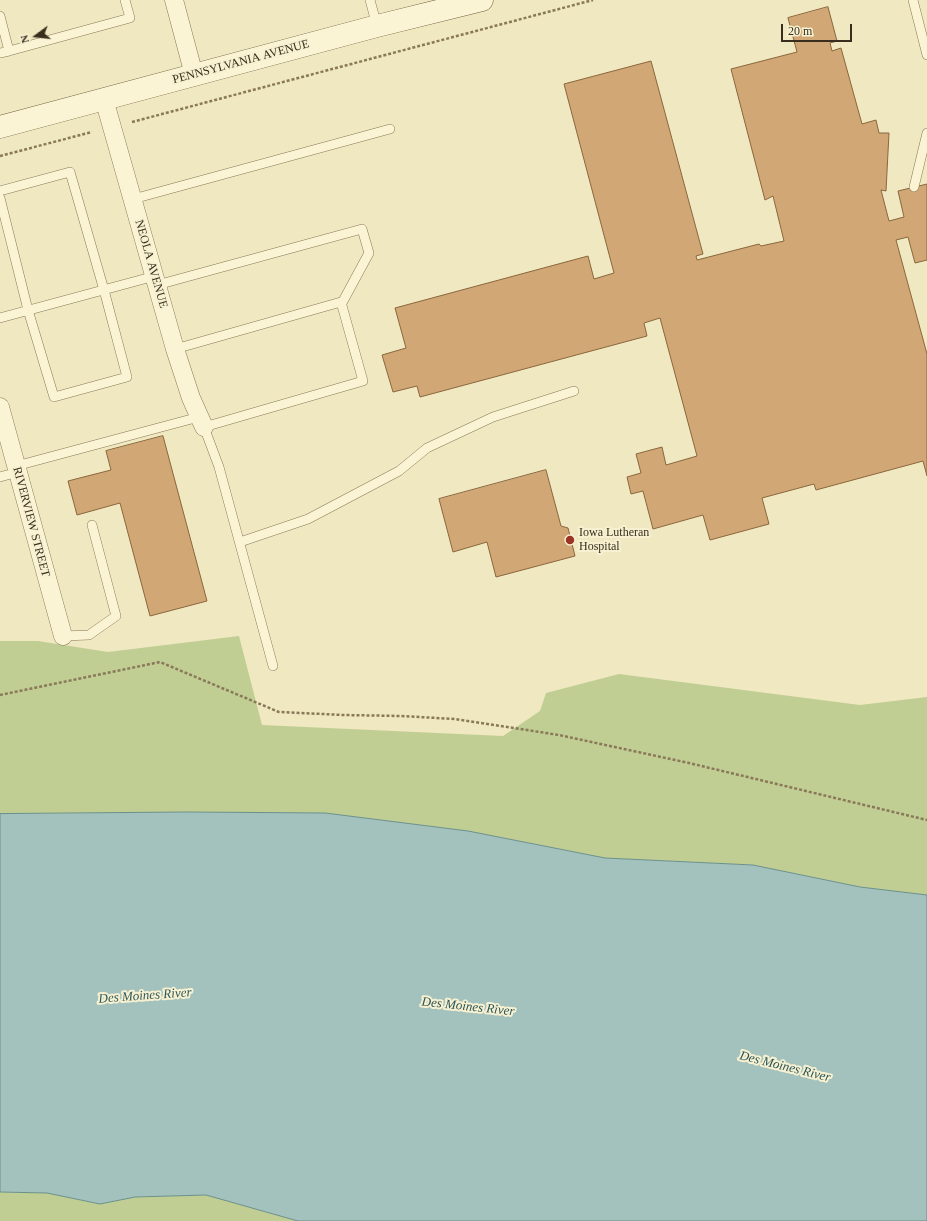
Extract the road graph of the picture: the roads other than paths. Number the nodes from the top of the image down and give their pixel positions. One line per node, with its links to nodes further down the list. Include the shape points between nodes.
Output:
1 (125, 0): 8 (lane, via 130,18)
2 (174, 0): 10 (street)
3 (370, 0): 7 (lane)
4 (482, 0): 7 (street, PENNSYLVANIA AVENUE)
5 (913, 0): 9 (lane)
6 (0, 16): 8 (lane)
7 (378, 26): 10 (street, PENNSYLVANIA AVENUE)
8 (5, 52)
9 (927, 55)
10 (194, 75): 11 (street, PENNSYLVANIA AVENUE)
11 (104, 99): 12 (street, PENNSYLVANIA AVENUE); 18 (street, NEOLA AVENUE)
12 (0, 127)
13 (390, 130): 18 (lane)
14 (927, 133): 15 (lane)
15 (914, 187)
16 (0, 191): 20 (lane, via 70,172)
17 (0, 198): 22 (lane)
18 (133, 199): 19 (street, NEOLA AVENUE)
19 (156, 281): 20 (lane); 21 (lane, via 362,229 369,253); 24 (street, NEOLA AVENUE)
20 (104, 290): 22 (lane); 22 (lane, via 127,377 54,397)
21 (342, 303): 24 (lane); 27 (lane, via 363,381)
22 (28, 310): 23 (lane)
23 (0, 318)
24 (175, 349): 27 (street, NEOLA AVENUE)
25 (574, 391): 31 (lane, via 493,417 427,448 399,471 308,519)
26 (0, 407): 28 (street, RIVERVIEW STREET)
27 (201, 422): 28 (lane); 31 (lane, via 219,467)
28 (17, 469): 29 (lane); 32 (street, RIVERVIEW STREET)
29 (0, 477)
30 (92, 525): 32 (lane, via 116,616 89,634)
31 (240, 542): 33 (lane)
32 (63, 636)
33 (273, 666)

